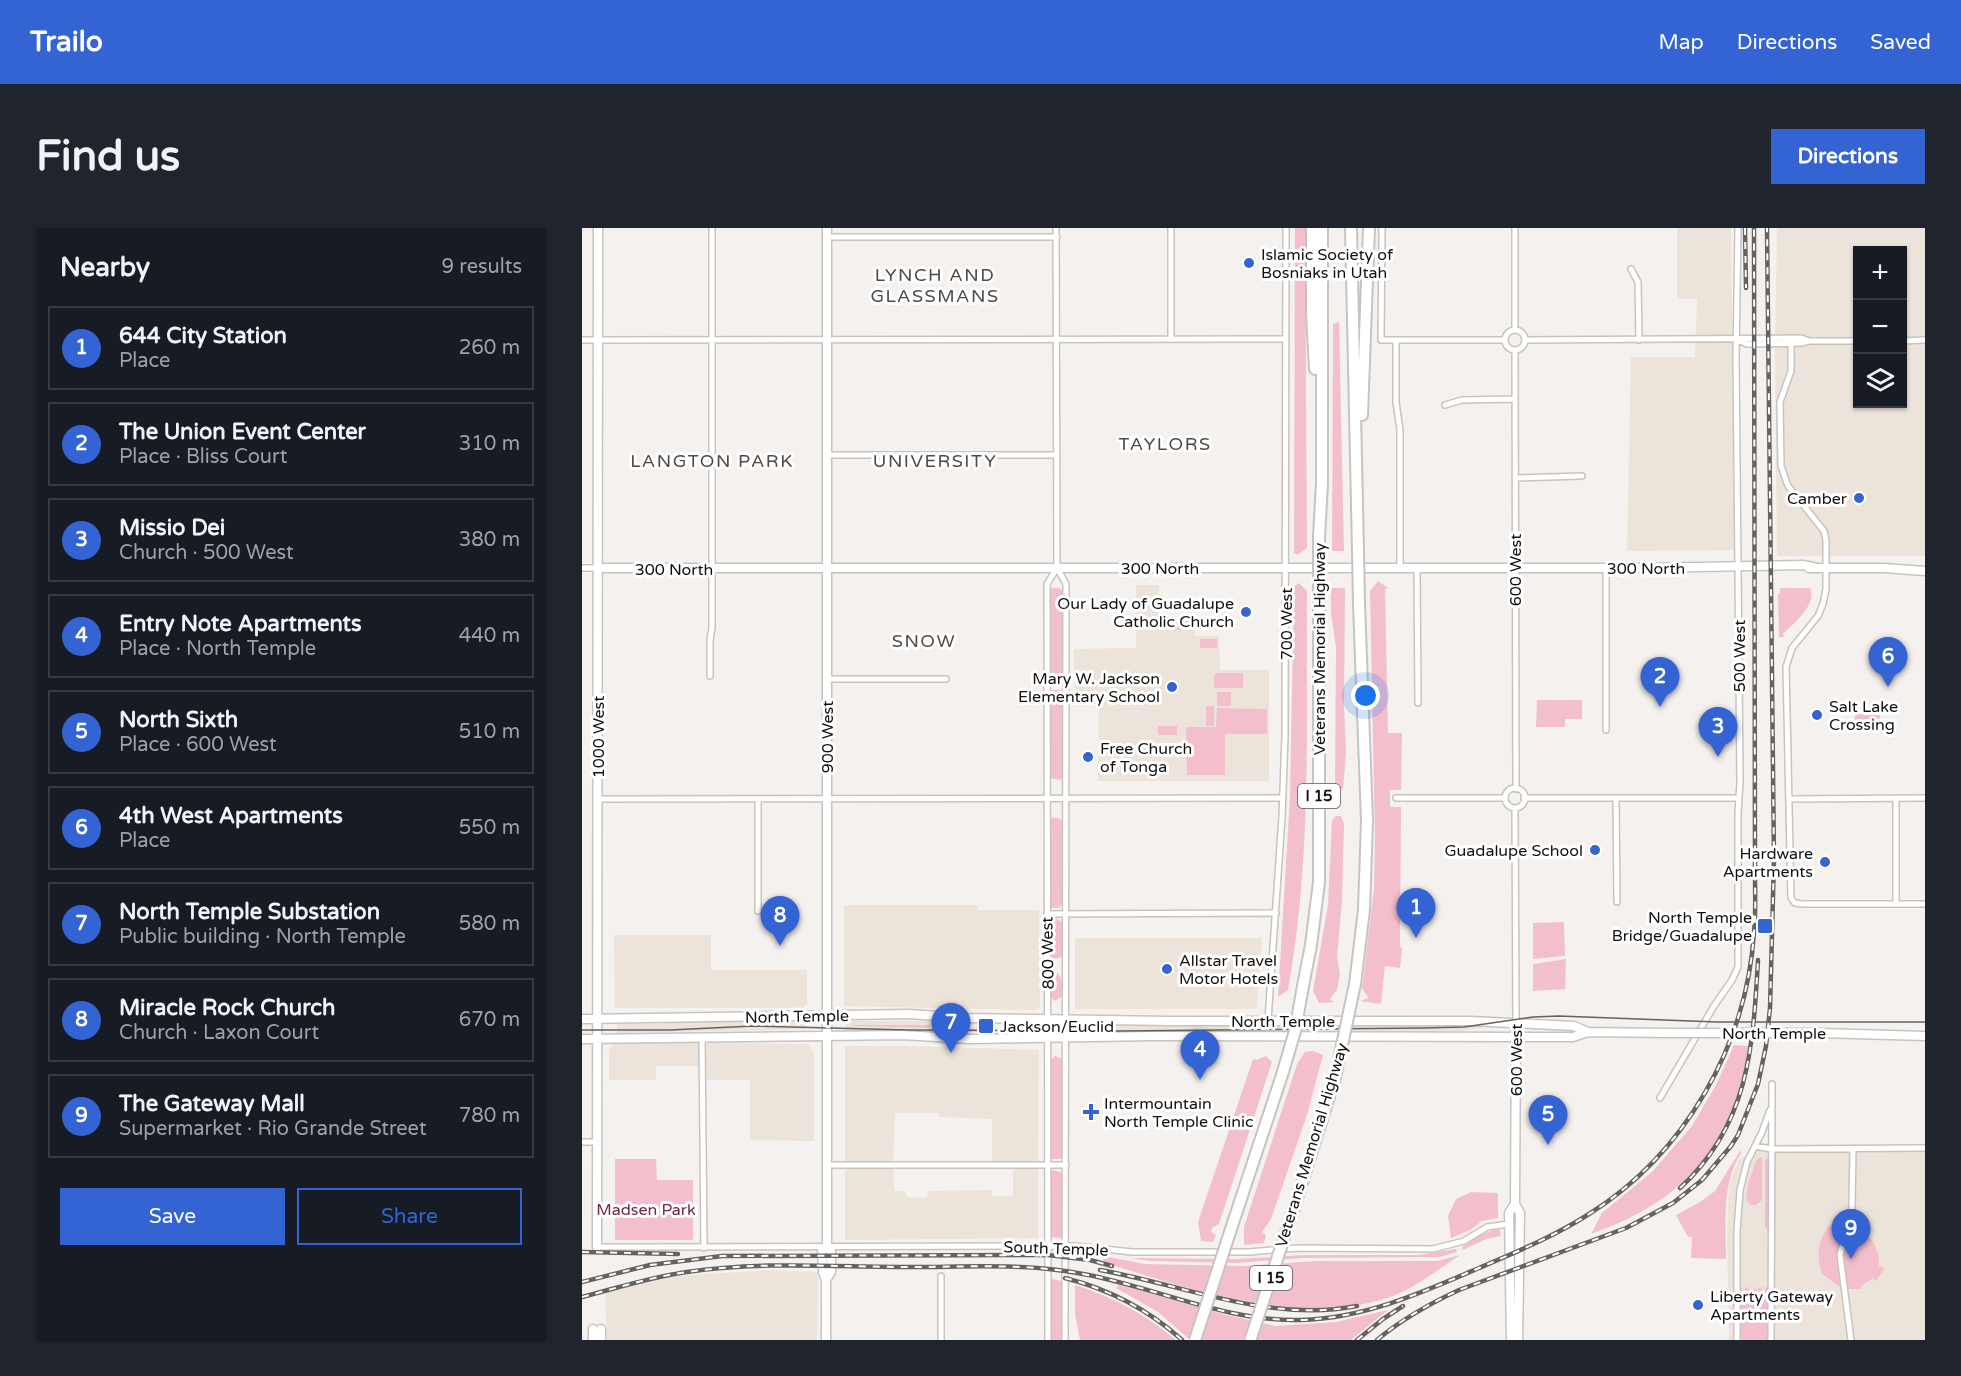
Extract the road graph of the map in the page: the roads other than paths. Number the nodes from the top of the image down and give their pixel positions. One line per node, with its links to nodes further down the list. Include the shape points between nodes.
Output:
1 (598, 228): 22 (main road, 1000 West)
2 (712, 228): 23 (street)
3 (1056, 228): 14 (street, 800 West)
4 (1171, 228): 19 (street)
5 (1286, 228): 20 (street, 700 West)
6 (1312, 228): 41 (highway, via 1312,315)
7 (1322, 228): 41 (highway, Veterans Memorial Highway / I 15)
8 (1351, 228): 42 (highway, Veterans Memorial Highway / I 15)
9 (1369, 228): 42 (highway)
10 (1382, 228): 24 (street, via 1381,340)
11 (1515, 228): 16 (street)
12 (1738, 228): 28 (street, 500 West)
13 (827, 232): 14 (street); 17 (main road, 900 West)
14 (1056, 237): 18 (street, 800 West)
15 (1631, 269): 27 (street, via 1638,282)
16 (1515, 330): 25 (street); 26 (street)
17 (827, 339): 18 (street); 23 (street); 37 (main road, 900 West)
18 (1057, 339): 19 (street); 38 (street, 800 West)
19 (1171, 339): 20 (street)
20 (1286, 339): 50 (street, 700 West)
21 (582, 340): 22 (street)
22 (598, 340): 23 (street); 46 (main road, 1000 West)
23 (712, 340): 47 (street)
24 (1396, 340): 25 (street); 51 (street)
25 (1504, 340): 34 (street)
26 (1525, 340): 27 (street); 34 (street)
27 (1639, 340): 28 (street)
28 (1736, 340): 31 (street); 33 (street, via 1747,344); 43 (street, 500 West)
29 (1907, 340): 30 (street)
30 (1925, 340)
31 (1810, 341): 32 (street); 33 (street)
32 (1853, 341)
33 (1791, 343): 44 (street, via 1791,371 1780,402 1781,466 1788,486 1824,531)
34 (1515, 350): 35 (street, 600 West)
35 (1515, 399): 36 (street, via 1462,400); 40 (street, 600 West)
36 (1445, 405)
37 (827, 455): 38 (street); 48 (main road, 900 West)
38 (1057, 455): 49 (street, 800 West)
39 (1582, 476): 40 (street)
40 (1515, 478): 53 (street, 600 West)
41 (1322, 483): 127 (highway, Veterans Memorial Highway / I 15, bridge, via 1319,882 1311,945 1295,1031)
42 (1358, 487): 120 (highway, Veterans Memorial Highway / I 15, bridge, via 1367,820 1364,910 1355,984 1335,1078)
43 (1737, 567): 44 (main road, 300 North); 54 (main road, 300 North); 69 (street, 500 West)
44 (1826, 567): 55 (main road, 300 North); 75 (street, via 1826,594 1821,610 1792,648 1786,667)
45 (582, 568): 46 (street, 300 North)
46 (598, 568): 47 (main road, 300 North); 72 (main road, 1000 West)
47 (712, 568): 48 (main road, 300 North); 56 (street)
48 (827, 568): 49 (main road, 300 North); 57 (main road, 900 West)
49 (1057, 568): 50 (main road, 300 North); 62 (street, 800 West, via 1047,584); 63 (street, 800 West, via 1066,584)
50 (1286, 568): 51 (main road, 300 North); 64 (street, 700 West)
51 (1400, 568): 52 (main road, 300 North)
52 (1417, 568): 53 (main road, 300 North); 59 (street)
53 (1515, 568): 54 (main road, 300 North); 61 (street, 600 West)
54 (1606, 568): 60 (street)
55 (1925, 571)
56 (710, 676)
57 (827, 680): 58 (street); 74 (main road, 900 West)
58 (946, 680)
59 (1418, 703)
60 (1606, 730)
61 (1516, 789): 66 (street, via 1509,790); 67 (street)
62 (1048, 798): 63 (street); 74 (street); 82 (street, 800 West)
63 (1065, 798): 64 (street); 83 (street, 800 West)
64 (1283, 798): 81 (street, 700 West)
65 (1396, 798): 66 (street)
66 (1505, 798): 76 (street)
67 (1524, 798): 68 (street); 76 (street)
68 (1616, 798): 69 (street); 77 (street)
69 (1738, 798): 101 (street, 500 West, via 1738,967)
70 (1896, 798): 71 (street); 75 (street); 78 (street)
71 (1925, 798)
72 (598, 799): 73 (street); 85 (main road, 1000 West)
73 (758, 799): 74 (street); 80 (street)
74 (827, 799): 84 (main road, 900 West)
75 (1790, 799): 78 (street, via 1791,895 1795,903)
76 (1515, 808): 90 (street, 600 West)
77 (1617, 902)
78 (1896, 904): 79 (street)
79 (1925, 904)
80 (758, 911)
81 (1276, 913): 83 (street); 89 (street, 700 West)
82 (1047, 914): 83 (street); 86 (street, 800 West)
83 (1066, 914): 87 (street, 800 West)
84 (827, 1015): 85 (main road, North Temple); 86 (main road, North Temple); 93 (main road, 900 West)
85 (598, 1018): 88 (main road, North Temple); 95 (main road, 1000 West)
86 (1048, 1018): 87 (main road, North Temple); 98 (street, 800 West)
87 (1066, 1018): 89 (main road, North Temple); 99 (street, 800 West)
88 (582, 1019)
89 (1268, 1020): 90 (main road, North Temple)
90 (1516, 1024): 91 (main road, North Temple, via 1574,1026); 96 (main road, 600 West)
91 (1588, 1032): 92 (main road, North Temple, bridge); 96 (main road, North Temple, via 1573,1037)
92 (1925, 1035)
93 (827, 1036): 94 (main road, North Temple); 98 (main road, North Temple); 109 (main road, 900 West)
94 (702, 1037): 95 (main road, North Temple); 118 (street)
95 (598, 1038): 97 (main road, North Temple); 104 (main road, 1000 West)
96 (1516, 1038): 99 (main road, North Temple); 112 (main road, 600 West)
97 (582, 1039)
98 (1048, 1039): 99 (main road, North Temple); 110 (street, 800 West)
99 (1066, 1039): 111 (street, 800 West)
100 (1772, 1084): 102 (street)
101 (1660, 1098)
102 (1772, 1106): 105 (street); 107 (street)
103 (582, 1142): 104 (street)
104 (597, 1142): 117 (main road, 1000 West)
105 (1755, 1146): 107 (street); 130 (street, via 1747,1162 1738,1202)
106 (1925, 1148): 108 (street)
107 (1771, 1149): 108 (street); 131 (street)
108 (1852, 1149): 132 (street, via 1852,1207 1840,1255)
109 (827, 1165): 110 (street); 114 (main road, 900 West)
110 (1047, 1165): 111 (street); 115 (street, 800 West)
111 (1066, 1165): 116 (street, 800 West)
112 (1515, 1204): 113 (main road, 600 West, via 1509,1213); 129 (main road, 600 West, via 1520,1213)
113 (1509, 1224): 116 (street, South Temple, via 1487,1227 1464,1240 1434,1248 1132,1252); 128 (main road, 600 West)
114 (827, 1246): 115 (street, South Temple); 118 (street, South Temple); 123 (main road, 900 West, via 831,1251 831,1272 826,1280)
115 (1048, 1246): 116 (street, South Temple); 125 (street, 800 West)
116 (1065, 1246): 126 (street, 800 West)
117 (597, 1247): 118 (street, South Temple)
118 (704, 1248)
119 (941, 1276): 124 (street)
120 (1251, 1339)
121 (593, 1340): 122 (main road, via 597,1329)
122 (601, 1340)
123 (827, 1340)
124 (941, 1340)
125 (1048, 1340)
126 (1065, 1340)
127 (1195, 1340)
128 (1511, 1340)
129 (1518, 1340)
130 (1737, 1340)
131 (1771, 1340)
132 (1851, 1340)

